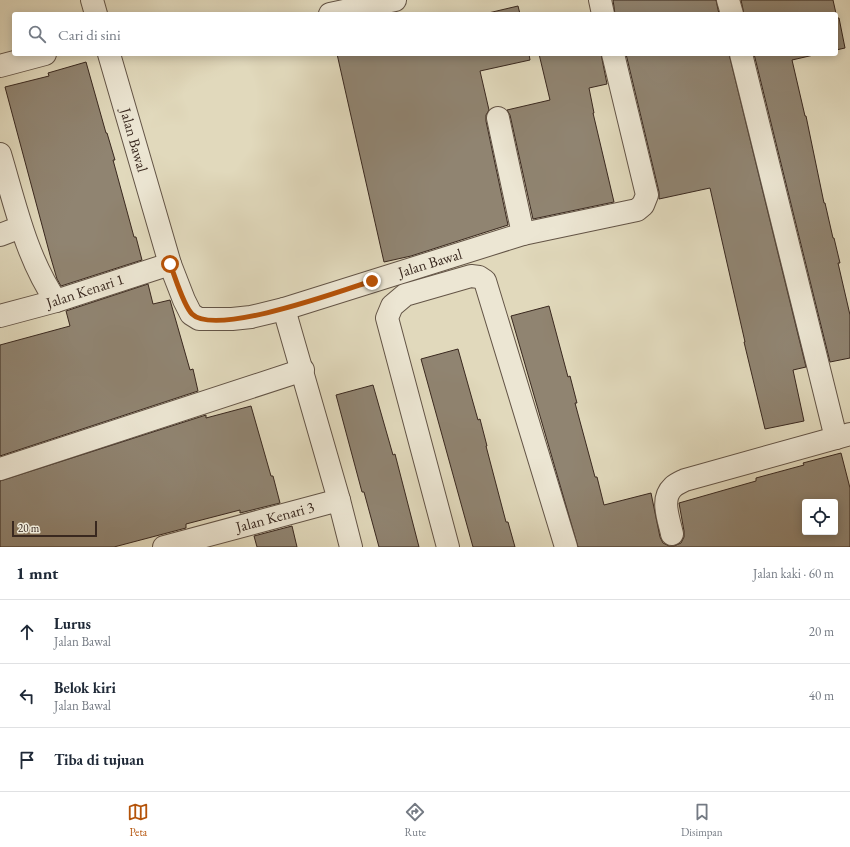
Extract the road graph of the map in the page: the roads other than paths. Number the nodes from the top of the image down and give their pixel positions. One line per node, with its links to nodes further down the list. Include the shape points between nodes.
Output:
1 (92, 0): 5 (street)
2 (395, 0): 6 (street)
3 (600, 0): 7 (street)
4 (728, 0): 8 (street)
5 (95, 12)
6 (339, 12)
7 (603, 12)
8 (731, 12)
9 (38, 56): 13 (street)
10 (110, 56): 19 (street, Jalan Bawal)
11 (613, 56): 17 (street, Jalan Bawal, via 647,195 644,205 637,210)
12 (743, 56): 24 (street)
13 (0, 66)
14 (498, 118): 17 (street)
15 (0, 154): 16 (street)
16 (21, 227): 18 (street); 20 (street, via 37,269)
17 (523, 234): 21 (street, Jalan Bawal)
18 (0, 235)
19 (170, 264): 20 (street, Jalan Kenari 1); 21 (street, Jalan Bawal, via 191,314 200,319 251,317)
20 (56, 300): 22 (street, Jalan Kenari 1)
21 (284, 308): 23 (street)
22 (0, 316)
23 (303, 370): 25 (street); 26 (street)
24 (843, 436): 27 (street, via 685,480 673,487 665,505)
25 (0, 469)
26 (339, 500): 28 (street, Jalan Kenari 3); 29 (street)
27 (672, 534)
28 (164, 547)
29 (351, 547)
30 (448, 547): 31 (street, via 387,318 392,306 405,295 471,276 479,276 485,281)
31 (566, 547)

